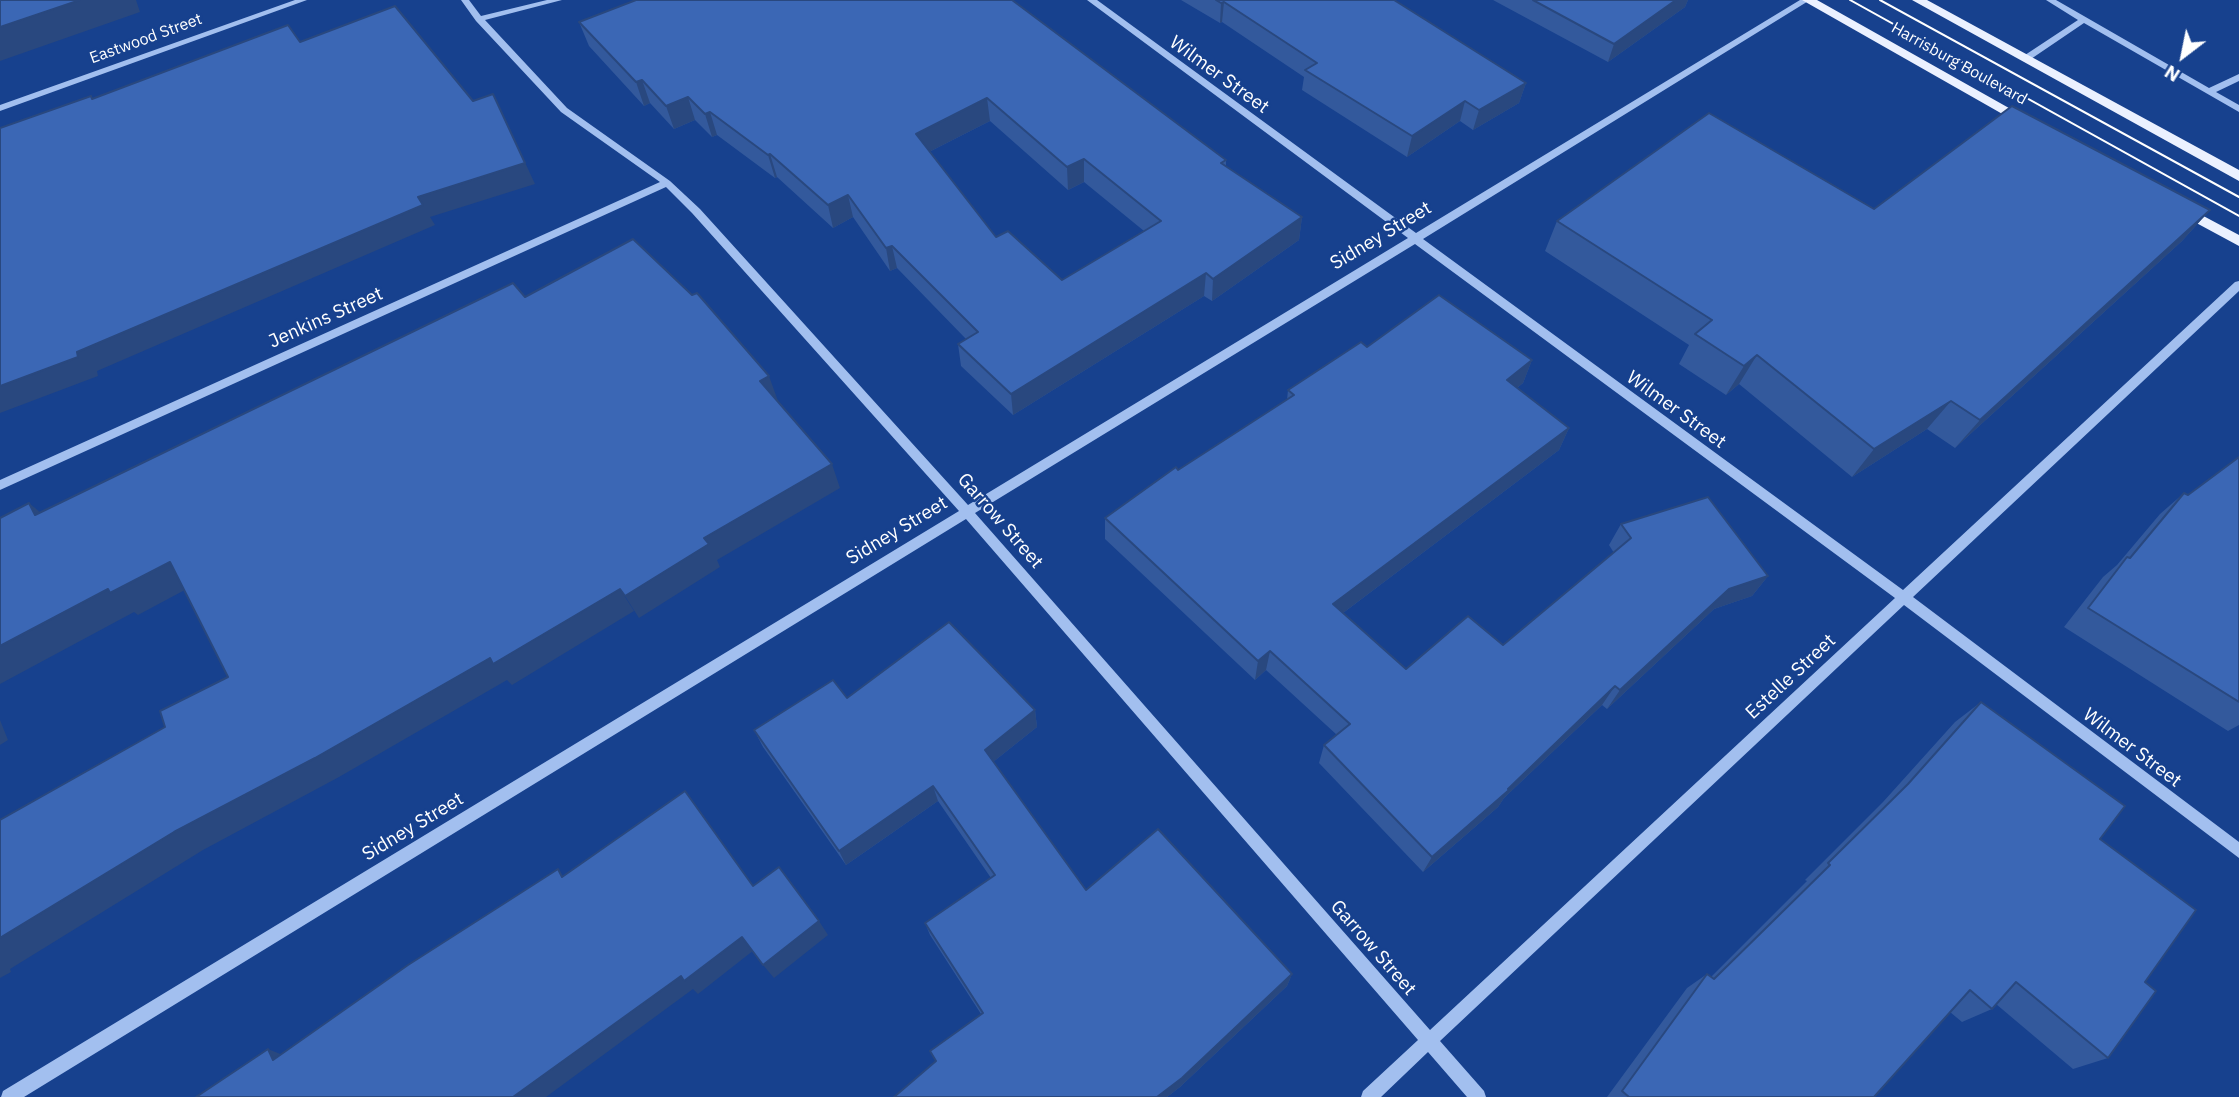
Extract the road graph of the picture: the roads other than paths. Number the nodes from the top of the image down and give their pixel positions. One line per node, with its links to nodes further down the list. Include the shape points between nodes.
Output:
1 (303, 0): 13 (street, Eastwood Street)
2 (465, 0): 8 (street, Garrow Street)
3 (558, 0): 8 (street)
4 (1091, 0): 19 (street, Wilmer Street)
5 (1807, 0): 15 (main road, Harrisburg Boulevard); 19 (street, Sidney Street)
6 (1917, 0): 10 (main road, Harrisburg Boulevard)
7 (2050, 0): 9 (street)
8 (479, 19): 17 (street, Garrow Street, via 564,110)
9 (2085, 19): 10 (lane); 12 (street)
10 (2025, 59): 16 (main road, Harrisburg Boulevard)
11 (2239, 77): 12 (street)
12 (2210, 91): 14 (street)
13 (0, 108)
14 (2239, 108)
15 (2035, 127)
16 (2239, 176)
17 (667, 183): 22 (street, Jenkins Street); 23 (street, Garrow Street)
18 (2167, 201): 20 (main road)
19 (1413, 239): 23 (street, Sidney Street); 24 (street, Wilmer Street)
20 (2239, 241)
21 (2239, 285): 24 (street, Estelle Street)
22 (0, 485)
23 (966, 511): 26 (street, Garrow Street); 27 (street, Sidney Street)
24 (1904, 598): 25 (street, Wilmer Street); 26 (street, Estelle Street)
25 (2239, 851)
26 (1429, 1041): 28 (street, Estelle Street); 29 (street, Garrow Street)
27 (9, 1097)
28 (1369, 1097)
29 (1478, 1097)

